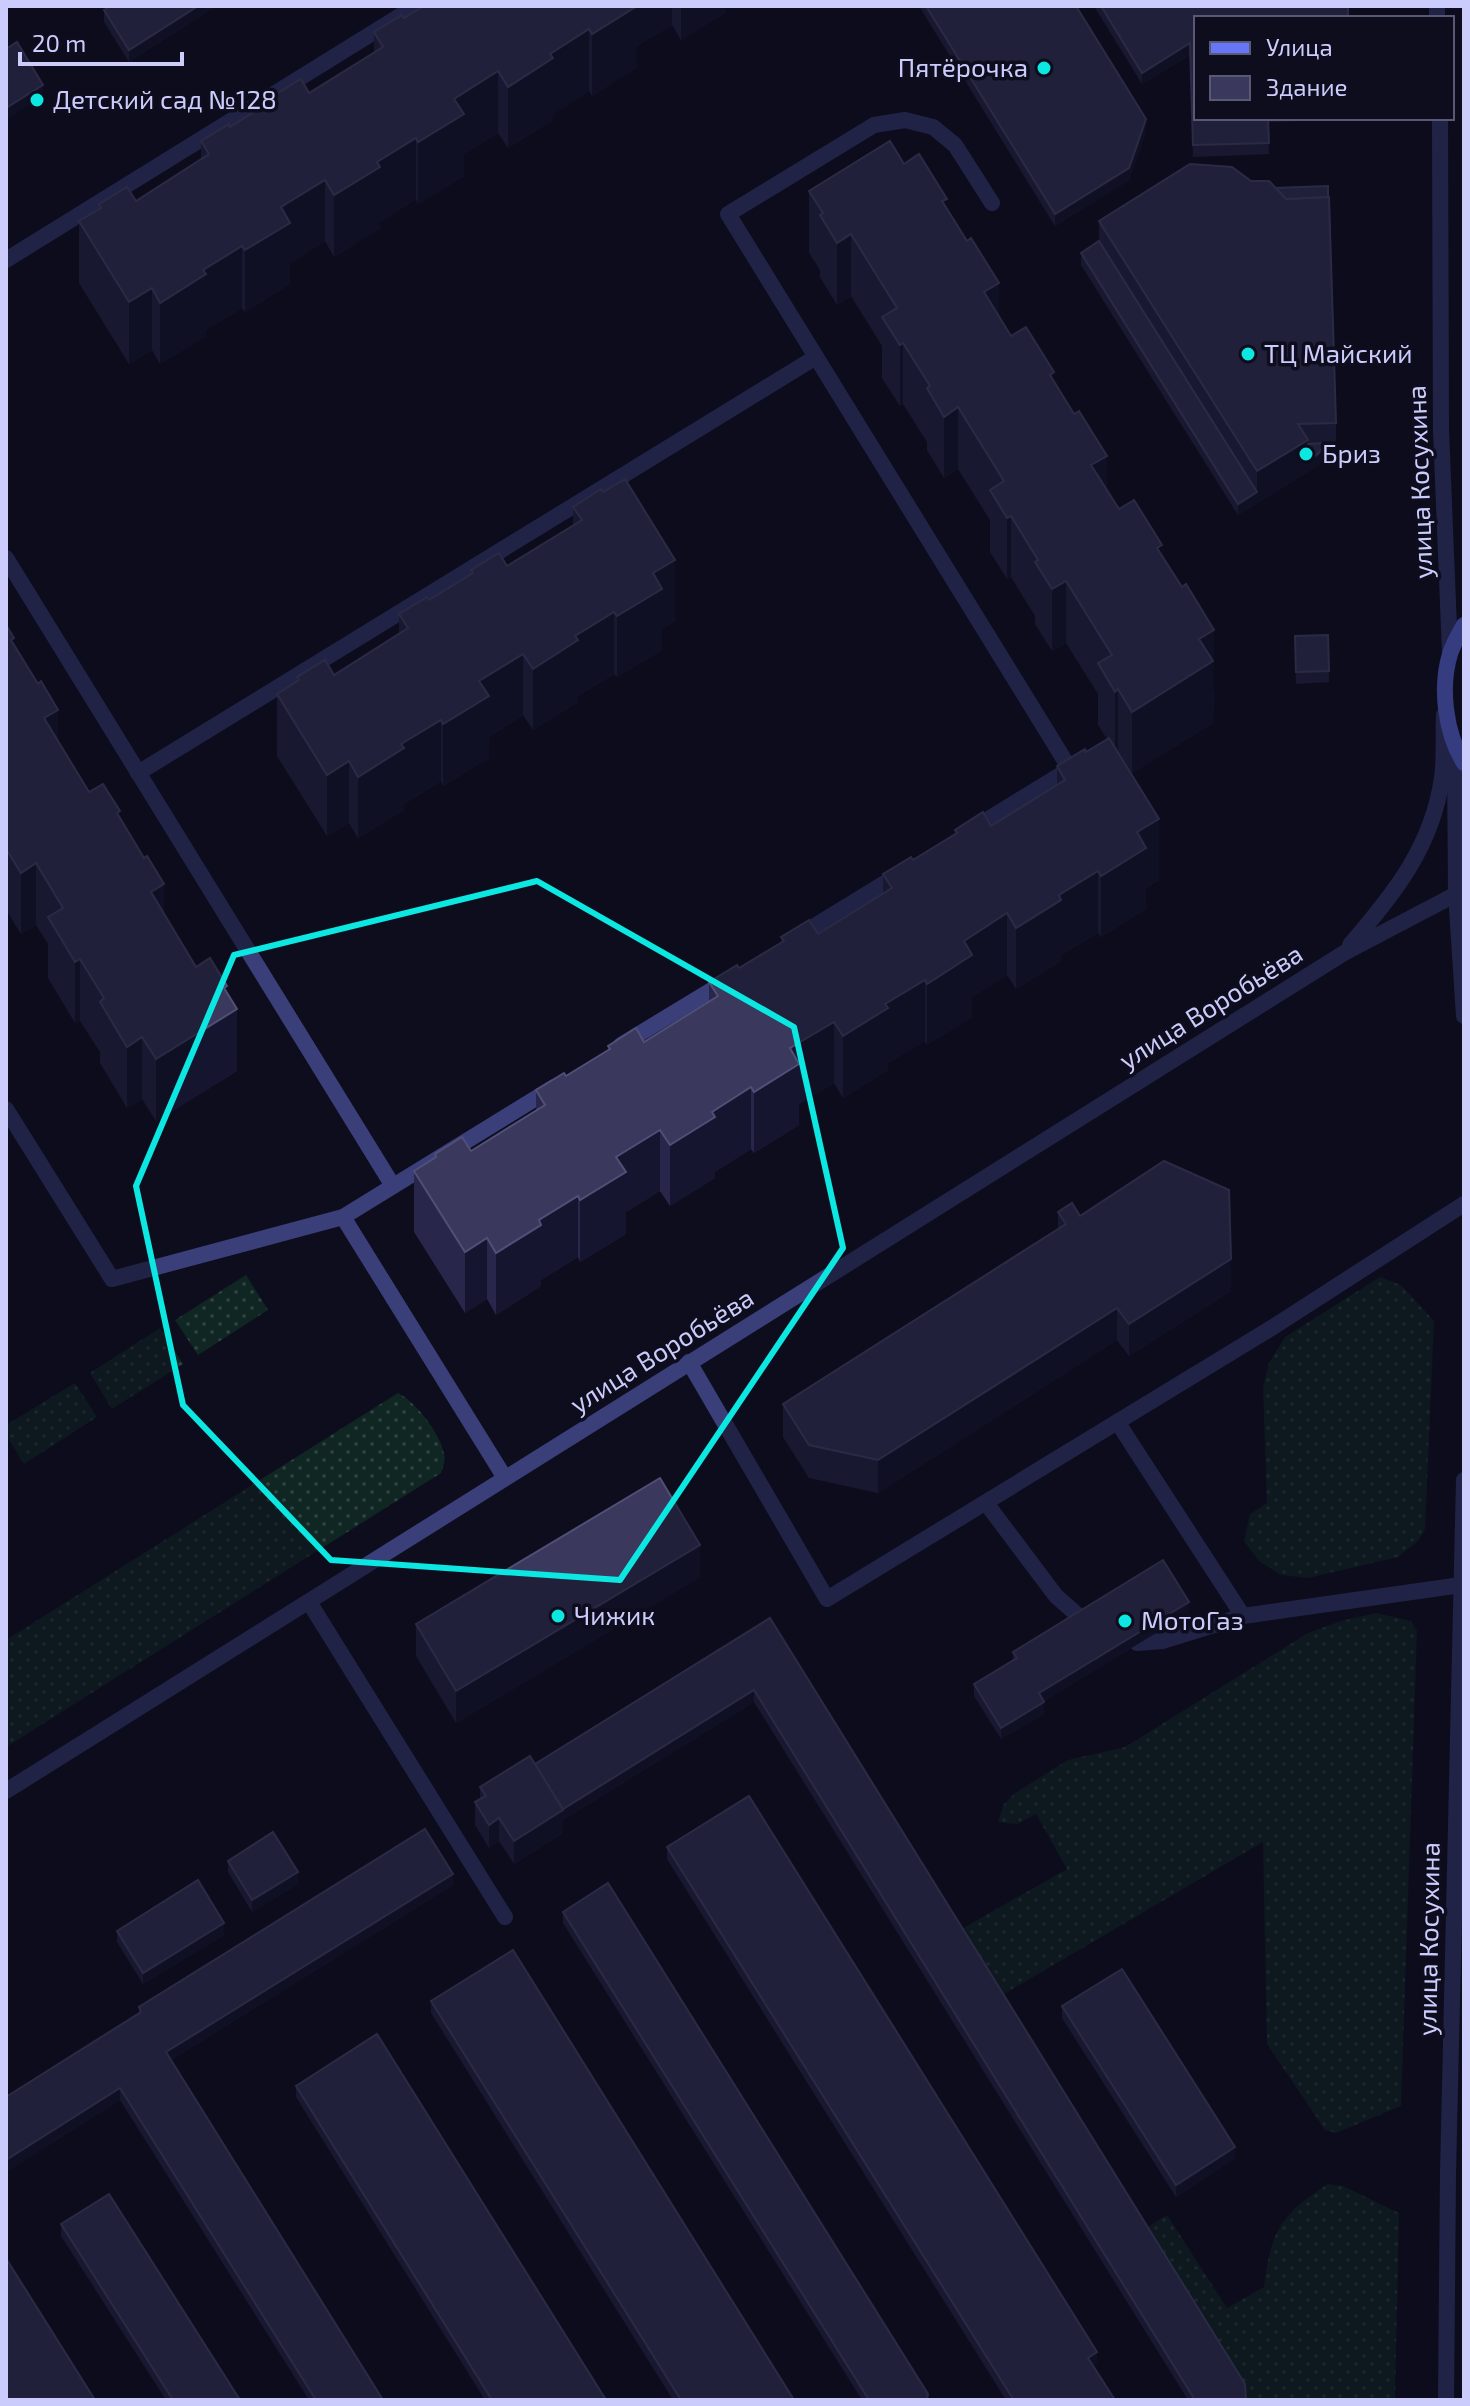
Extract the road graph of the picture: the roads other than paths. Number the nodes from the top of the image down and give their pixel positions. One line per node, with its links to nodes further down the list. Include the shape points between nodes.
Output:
1 (416, 6): 4 (street)
2 (1440, 120): 8 (street, улица Косухина, via 1441,430)
3 (992, 203): 5 (street, via 955,145 933,127 905,120 874,125 728,214)
4 (6, 260)
5 (816, 357): 11 (street); 12 (street, via 1070,769)
6 (6, 558): 11 (street)
7 (1464, 625): 8 (main road)
8 (1450, 653): 9 (main road)
9 (1444, 703): 10 (main road); 16 (street, via 1442,778 1429,830 1410,870)
10 (1460, 756): 14 (street)
11 (138, 773): 22 (street)
12 (957, 839)
13 (917, 863): 15 (street)
14 (1460, 892): 16 (street); 18 (street)
15 (783, 946)
16 (1344, 953): 25 (street, улица Воробьёва)
17 (742, 971): 19 (street)
18 (1464, 1016)
19 (609, 1053)
20 (568, 1078): 22 (street)
21 (6, 1109): 24 (street, via 112,1279)
22 (393, 1186): 24 (street)
23 (1464, 1204): 26 (street)
24 (343, 1217): 27 (street)
25 (689, 1362): 27 (street, улица Воробьёва); 29 (street, via 827,1599)
26 (1118, 1423): 29 (street); 32 (street)
27 (505, 1478): 31 (street, улица Воробьёва)
28 (1464, 1480): 30 (street, улица Косухина)
29 (986, 1503): 33 (street, via 1056,1596)
30 (1461, 1585): 32 (street); 37 (street, улица Косухина)
31 (309, 1602): 35 (street, улица Воробьёва); 36 (street)
32 (1243, 1616): 34 (street, via 1162,1641)
33 (1083, 1620)
34 (1137, 1643)
35 (6, 1791)
36 (505, 1917)
37 (1446, 2400)

